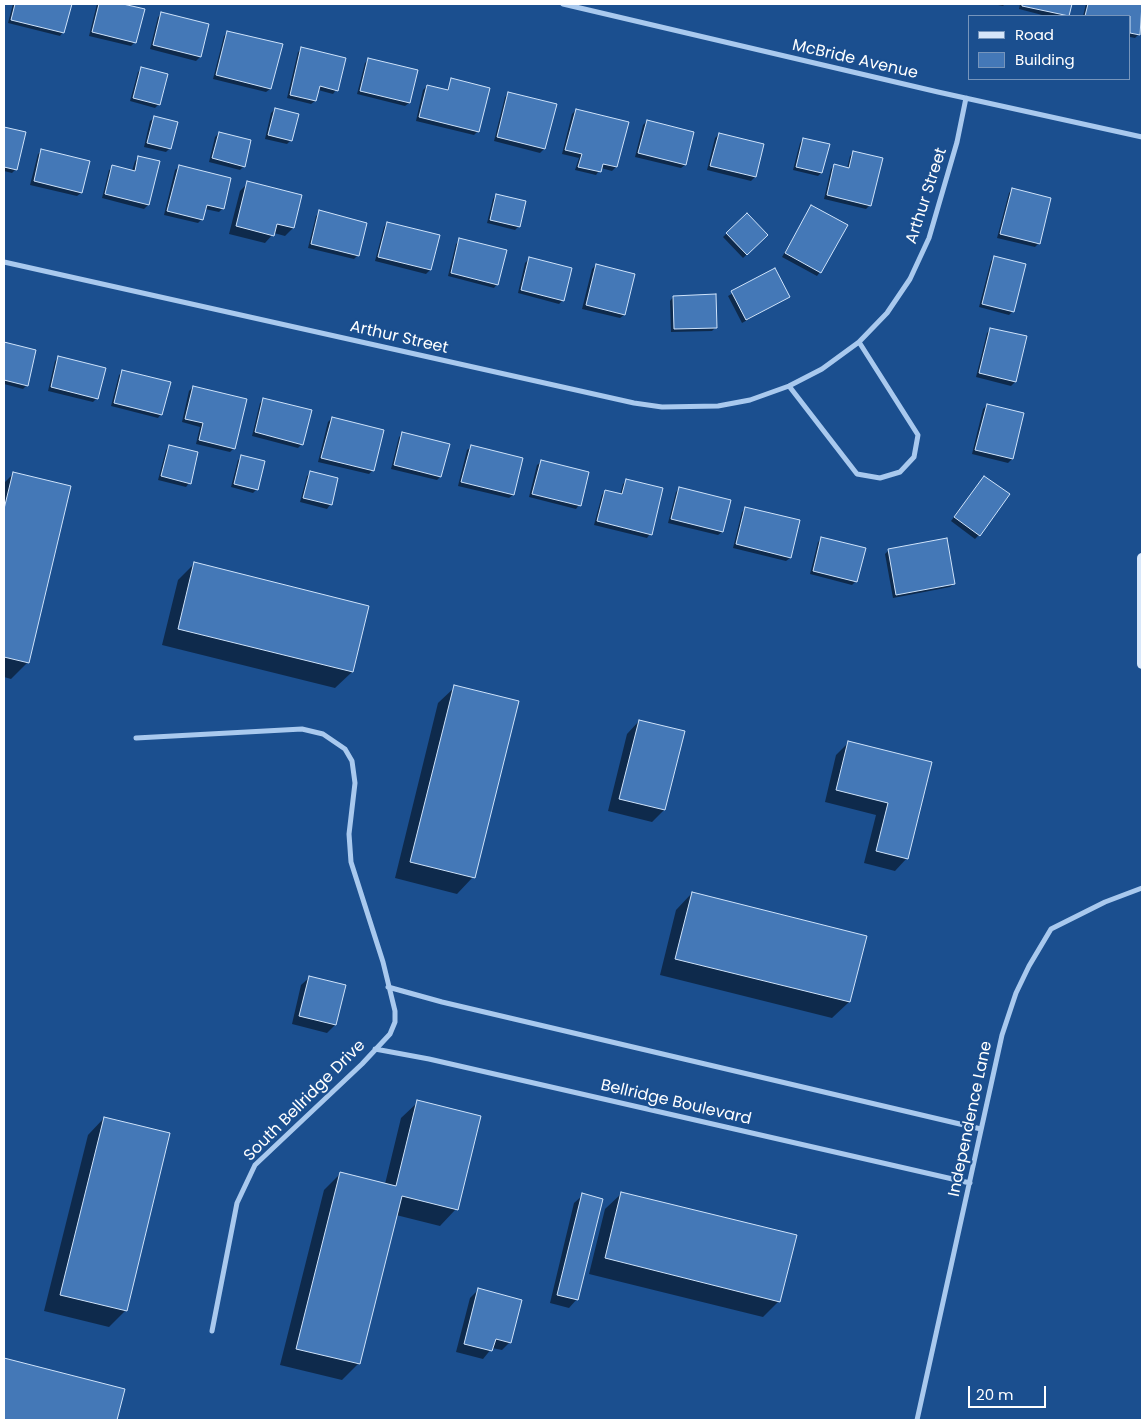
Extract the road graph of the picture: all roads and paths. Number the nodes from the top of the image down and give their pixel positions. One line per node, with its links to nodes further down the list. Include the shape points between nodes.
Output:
1 (563, 4): 2 (street, McBride Avenue)
2 (966, 98): 3 (street, McBride Avenue); 5 (street, Arthur Street, via 957,142 929,238 910,279 887,313)
3 (1142, 137)
4 (4, 262): 6 (street, Arthur Street, via 634,403 662,407 718,406 750,400)
5 (859, 342): 6 (street, Arthur Street, via 822,369); 6 (street, via 918,435 914,457 900,472 880,478 857,474)
6 (789, 386)
7 (1142, 558): 8 (main road)
8 (1142, 664)
9 (136, 738): 11 (street, via 302,730 323,734 344,749 352,761 355,783 349,834 351,862)
10 (1142, 888): 13 (street, Independence Lane, via 1051,929 1016,993 1002,1035)
11 (388, 987): 12 (street, South Bellridge Drive, via 395,1022 390,1034); 13 (street)
12 (375, 1049): 14 (street, Bellridge Boulevard); 15 (street, South Bellridge Drive, via 255,1165 237,1203)
13 (981, 1129): 14 (street, Independence Lane)
14 (970, 1183): 16 (street, Independence Lane)
15 (212, 1331)
16 (917, 1420)

